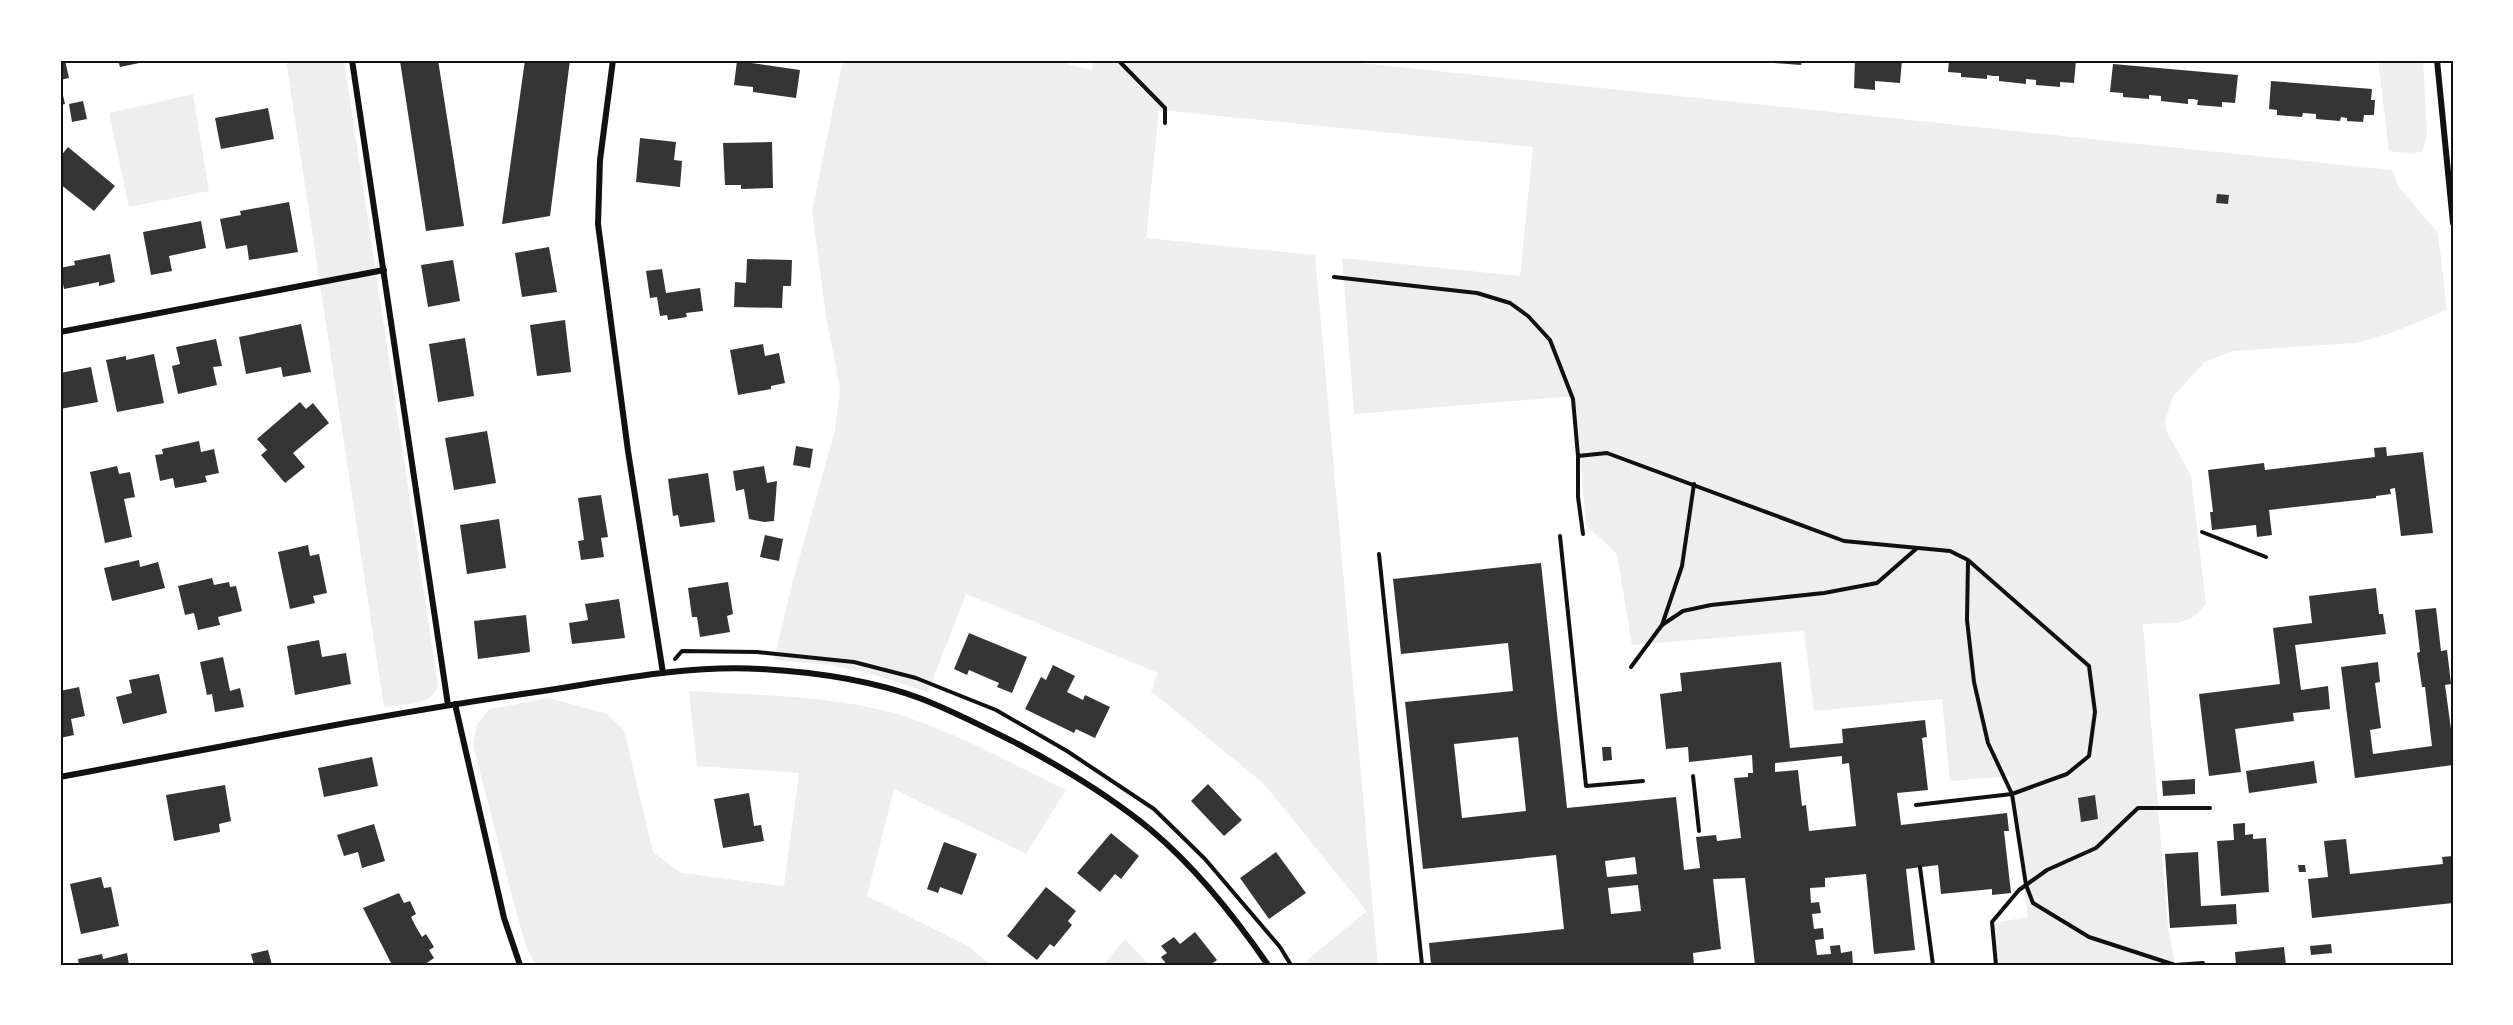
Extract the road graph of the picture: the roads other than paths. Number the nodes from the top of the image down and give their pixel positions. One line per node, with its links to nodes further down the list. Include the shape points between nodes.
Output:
1 (352, 60): 5 (street)
2 (613, 60): 7 (street, via 600,160 597,224)
3 (2438, 60): 4 (street)
4 (2453, 223)
5 (384, 270): 6 (street); 8 (street)
6 (60, 332)
7 (663, 673): 8 (street); 11 (street, via 759,669 816,675 874,685 965,717 1099,790 1152,831 1219,900)
8 (451, 704): 9 (street); 10 (street, via 504,918)
9 (60, 777)
10 (520, 965)
11 (1268, 965)

